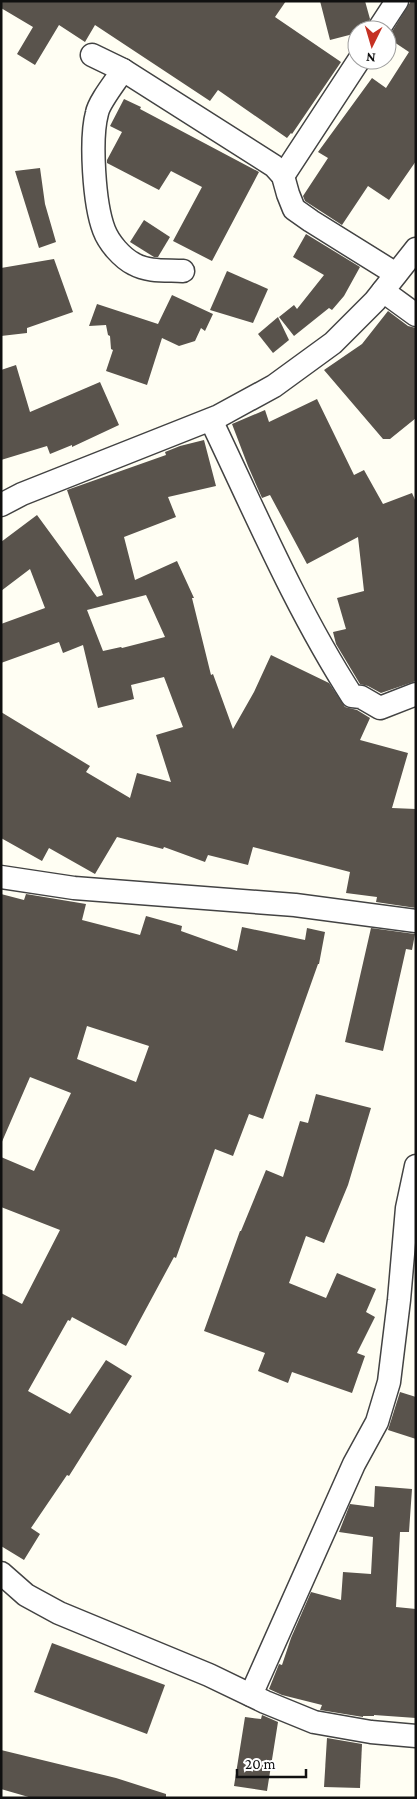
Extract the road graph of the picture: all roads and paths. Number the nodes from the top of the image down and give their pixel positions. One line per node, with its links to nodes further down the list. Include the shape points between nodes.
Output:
1 (397, 1): 2 (street)
2 (385, 20)
3 (92, 55): 4 (street)
4 (123, 70): 6 (street, via 274,166); 8 (street, via 97,110 93,134 96,192 104,231 120,255 135,265 153,270)
5 (353, 70): 6 (street)
6 (284, 176): 9 (street, via 294,209)
7 (416, 249): 9 (street)
8 (183, 271)
9 (396, 274): 10 (street)
10 (382, 291): 11 (street); 12 (street, via 333,343 274,386)
11 (416, 315)
12 (211, 420): 13 (street); 14 (street, via 289,583 352,696 361,697 380,708)
13 (1, 505)
14 (416, 694)
15 (1, 878): 16 (street, via 74,888 296,905)
16 (416, 921)
17 (416, 1166): 19 (street, via 407,1208 389,1382 377,1422 354,1464)
18 (1, 1573): 19 (street, via 26,1595 58,1613)
19 (251, 1695): 20 (street, via 314,1722)
20 (416, 1736)

